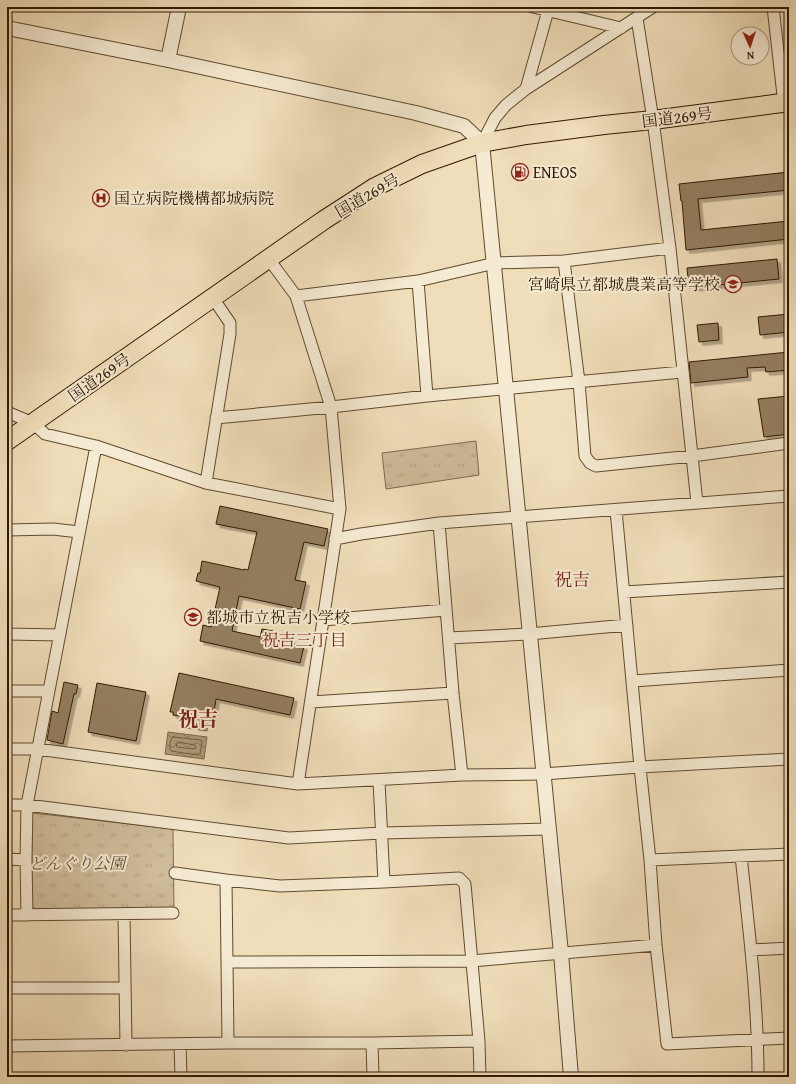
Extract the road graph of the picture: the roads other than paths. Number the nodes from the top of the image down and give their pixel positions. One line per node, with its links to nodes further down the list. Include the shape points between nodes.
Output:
1 (179, 7): 9 (street)
2 (534, 7): 5 (street)
3 (653, 7): 6 (street)
4 (772, 7): 11 (street)
5 (549, 9): 8 (street); 10 (street)
6 (637, 18): 8 (street); 12 (street)
7 (7, 28): 9 (street)
8 (621, 28): 10 (street)
9 (168, 60): 13 (street, via 416,113 464,126)
10 (526, 90): 13 (street, via 506,105 495,118)
11 (787, 103): 12 (highway, 国道269号)
12 (653, 120): 13 (highway, 国道269号, via 604,124); 14 (street)
13 (482, 143): 15 (highway, 国道269号, via 422,164 375,187); 17 (street)
14 (670, 248): 16 (street); 21 (street)
15 (268, 258): 19 (street); 20 (highway, 国道269号)
16 (564, 261): 17 (street); 22 (street)
17 (494, 263): 18 (street); 23 (street)
18 (418, 280): 19 (street); 24 (street)
19 (296, 296): 25 (street)
20 (213, 298): 27 (street, via 230,323); 28 (highway, 国道269号)
21 (682, 372): 22 (street); 32 (street)
22 (579, 382): 23 (street); 32 (street, via 585,456 590,463 596,466)
23 (506, 389): 24 (street); 38 (street)
24 (427, 396): 25 (street)
25 (331, 408): 27 (street); 36 (street)
26 (7, 412): 28 (street)
27 (216, 418): 33 (street)
28 (33, 423): 29 (highway, 国道269号); 31 (street, via 45,434)
29 (7, 441)
30 (789, 443): 32 (street)
31 (96, 446): 33 (street); 41 (street)
32 (692, 456): 35 (street)
33 (206, 483): 36 (street)
34 (789, 496): 35 (street)
35 (697, 504): 37 (street)
36 (340, 509): 42 (street)
37 (616, 510): 38 (street); 44 (street)
38 (519, 518): 39 (street); 49 (street)
39 (439, 523): 42 (street); 45 (street)
40 (7, 530): 41 (street, via 53,529)
41 (80, 532): 50 (street)
42 (335, 539): 46 (street)
43 (789, 582): 44 (street)
44 (624, 592): 47 (street)
45 (446, 610): 46 (street); 51 (street)
46 (323, 620): 57 (street)
47 (627, 625): 49 (street); 53 (street)
48 (7, 634): 50 (street)
49 (529, 634): 51 (street); 62 (street)
50 (60, 635): 55 (street)
51 (449, 638): 56 (street)
52 (789, 670): 53 (street)
53 (633, 680): 61 (street)
54 (7, 691): 55 (street)
55 (48, 691): 59 (street)
56 (453, 693): 57 (street); 63 (street)
57 (312, 702): 65 (street)
58 (7, 749): 59 (street)
59 (37, 749): 65 (street); 67 (street)
60 (789, 759): 61 (street)
61 (640, 767): 62 (street); 74 (street)
62 (543, 774): 63 (street); 68 (street)
63 (462, 775): 64 (street)
64 (379, 781): 65 (street); 69 (street)
65 (298, 784)
66 (7, 805): 67 (street)
67 (27, 805): 69 (street, via 289,838); 73 (street)
68 (549, 829): 69 (street); 85 (street)
69 (382, 833): 77 (street)
70 (789, 854): 71 (street)
71 (741, 856): 74 (street); 84 (street)
72 (7, 859): 73 (street)
73 (26, 860): 81 (street)
74 (650, 860): 82 (street)
75 (175, 872): 76 (street)
76 (226, 880): 77 (street, via 280,886); 87 (street)
77 (384, 882): 86 (street, via 459,878 465,884)
78 (173, 913): 79 (street)
79 (124, 914): 81 (street); 89 (street)
80 (7, 915): 81 (street)
81 (28, 915)
82 (656, 945): 85 (street); 91 (street, via 667,1044)
83 (789, 948): 84 (street)
84 (751, 950): 91 (street)
85 (561, 953): 86 (street); 101 (street)
86 (471, 961): 87 (street); 92 (street)
87 (227, 962): 93 (street)
88 (7, 988): 89 (street)
89 (125, 988): 96 (street)
90 (789, 1038): 91 (street)
91 (758, 1040): 102 (street)
92 (479, 1041): 94 (street); 100 (street)
93 (228, 1043): 94 (street); 95 (street)
94 (372, 1043): 99 (street)
95 (180, 1044): 96 (street); 98 (street)
96 (126, 1045): 97 (street)
97 (7, 1046)
98 (181, 1077)
99 (373, 1077)
100 (480, 1077)
101 (571, 1077)
102 (758, 1077)

